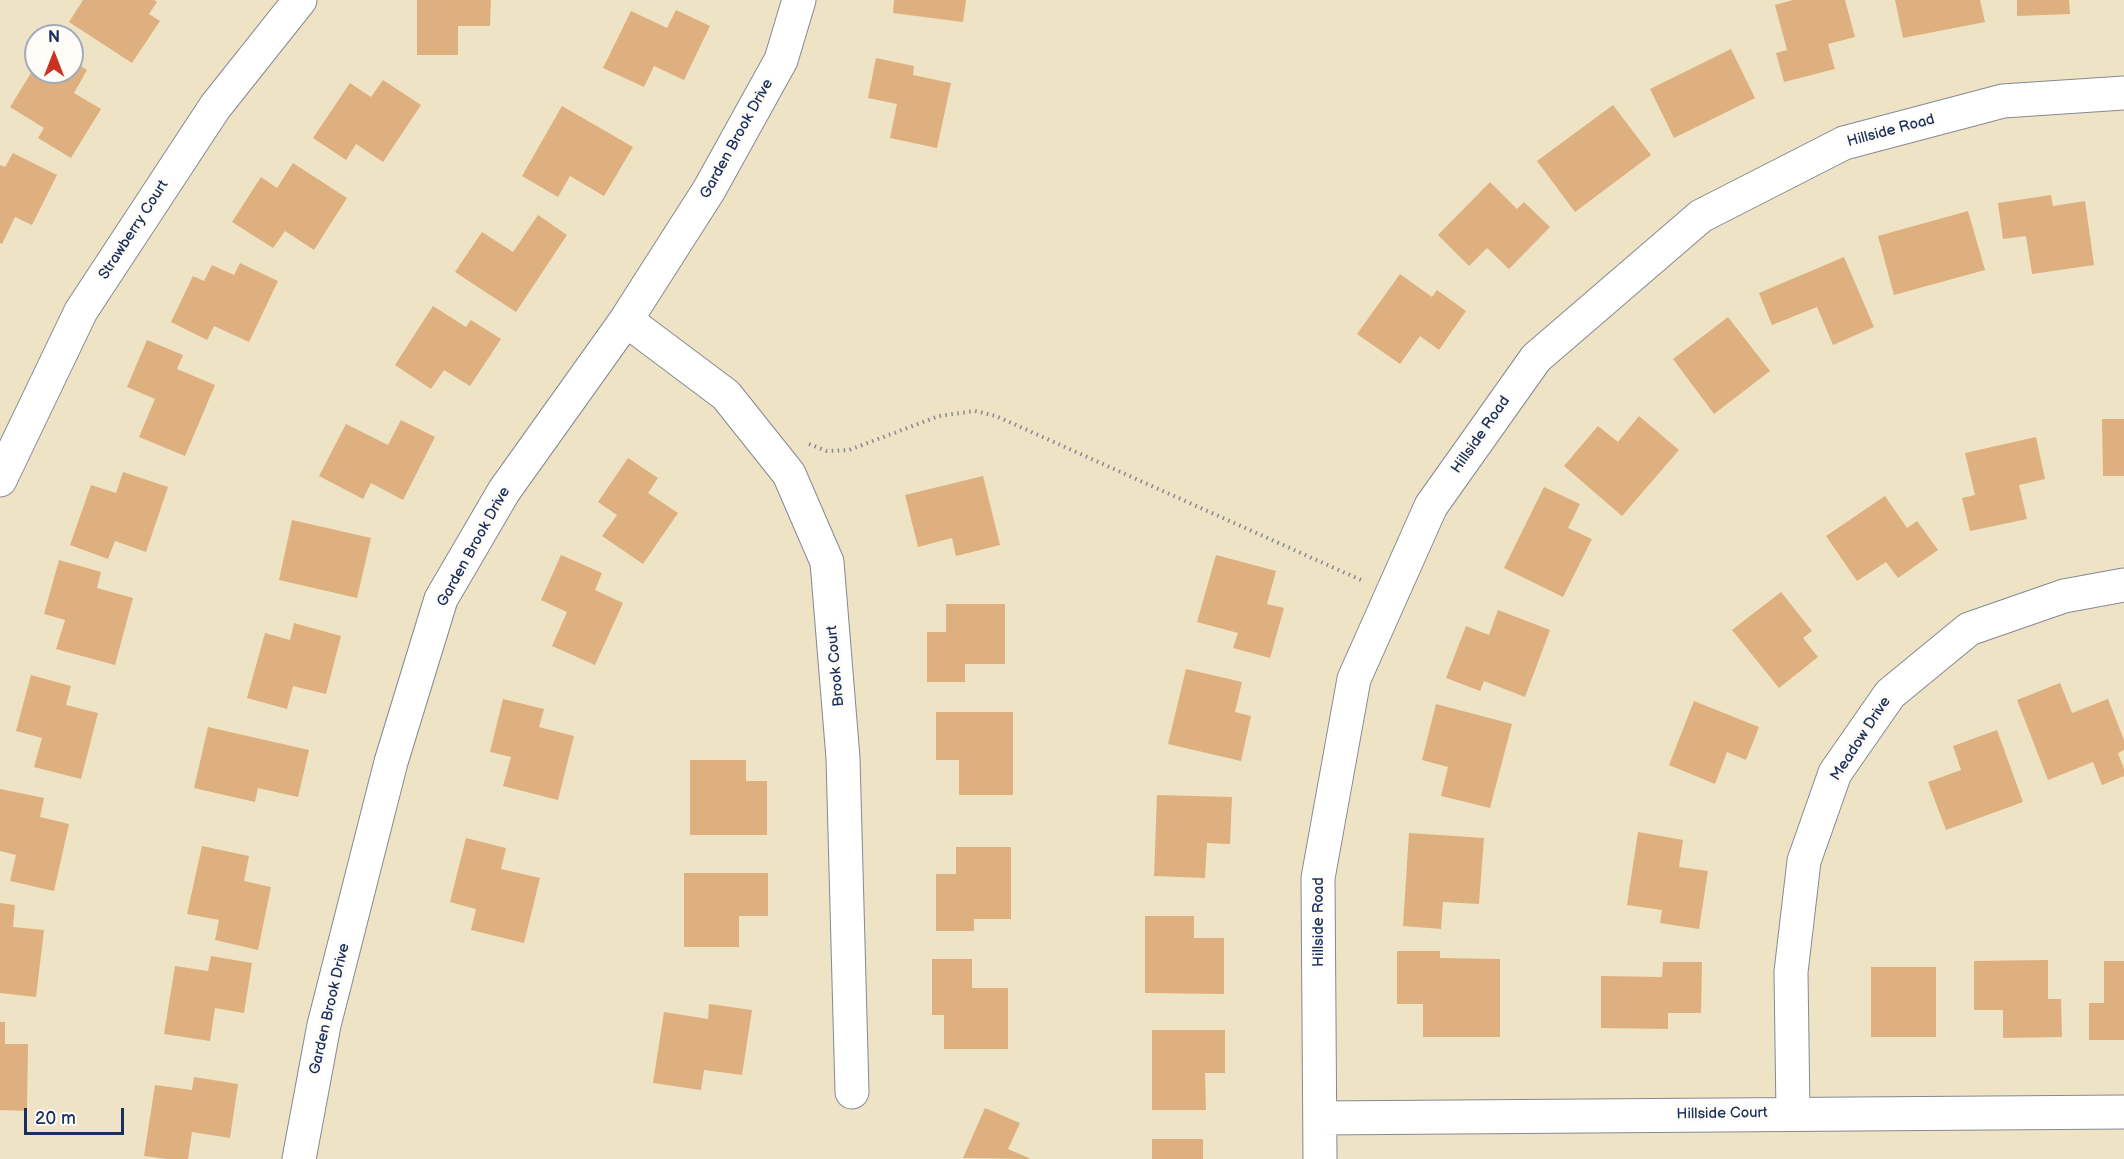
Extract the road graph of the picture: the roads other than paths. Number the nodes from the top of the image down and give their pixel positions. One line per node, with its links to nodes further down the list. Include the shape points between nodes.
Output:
1 (300, 0): 5 (street, Strawberry Court, via 215,106 81,311)
2 (800, 0): 4 (street, Garden Brook Drive, via 781,60 710,190)
3 (2124, 93): 10 (street, Hillside Road, via 2003,101 1844,143 1701,216 1536,358 1431,506 1353,680 1318,878)
4 (626, 320): 7 (street, Brook Court, via 726,395 789,474 827,561 843,758); 11 (street, Garden Brook Drive, via 504,491 441,599 391,762 324,1025)
5 (0, 480)
6 (2124, 585): 9 (street, Meadow Drive, via 2064,596 1969,629 1890,694 1835,773 1804,861 1791,972)
7 (852, 1092)
8 (2124, 1112): 9 (street, Hillside Court)
9 (1793, 1114): 10 (street, Hillside Court)
10 (1320, 1118): 12 (street, Hillside Road)
11 (299, 1159)
12 (1320, 1159)

